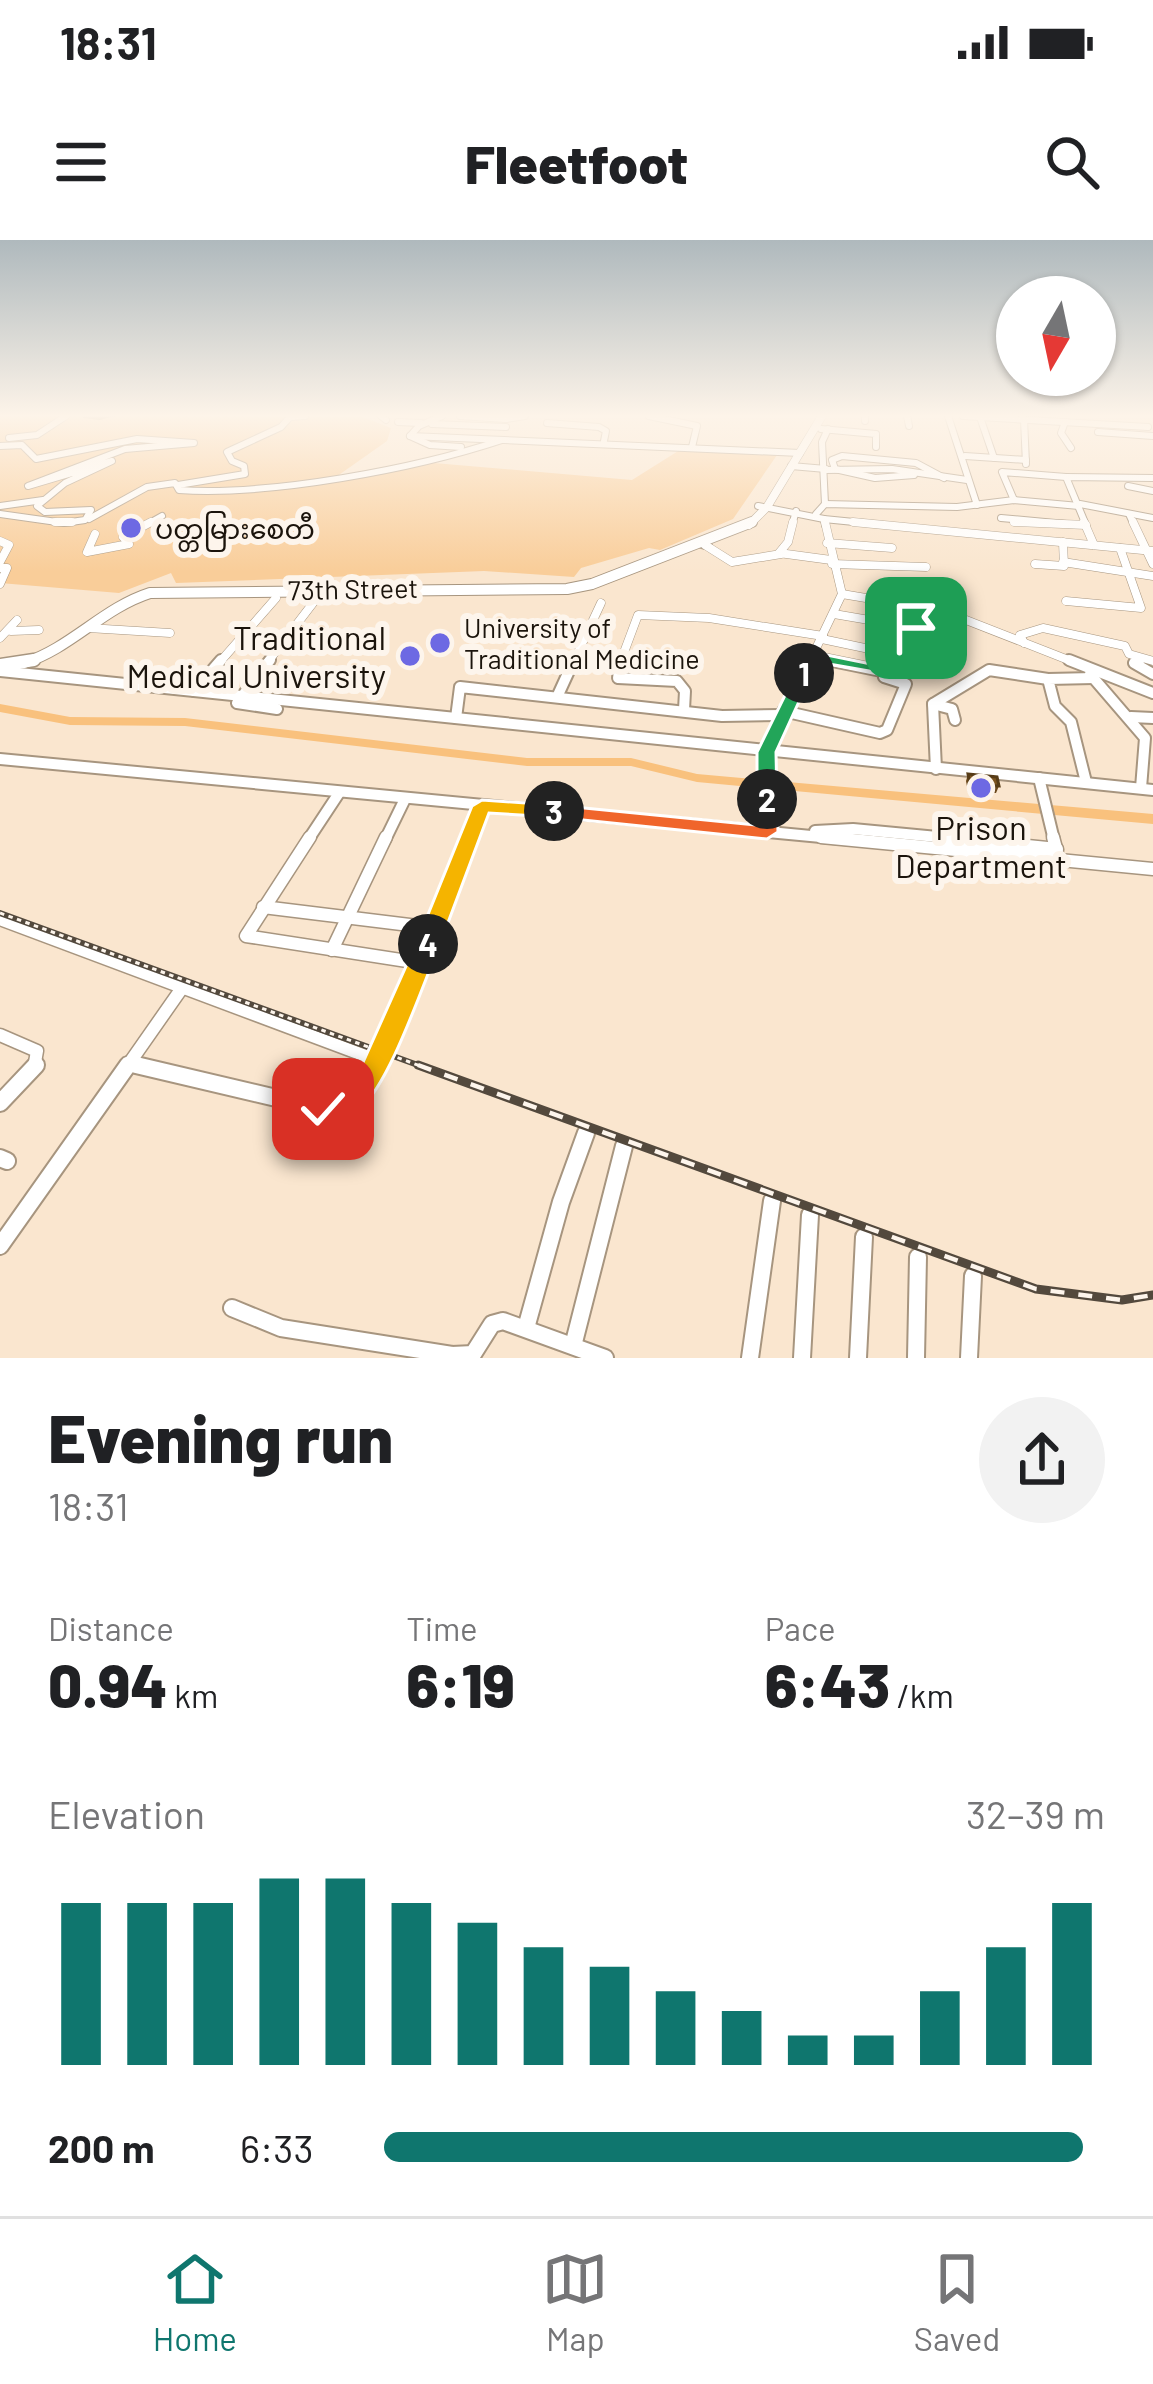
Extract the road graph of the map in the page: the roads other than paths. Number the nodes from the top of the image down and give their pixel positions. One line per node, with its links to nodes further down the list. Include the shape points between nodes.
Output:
1 (70, 468): 2 (street, via 28,486)
2 (91, 468)
3 (98, 468): 25 (street)
4 (244, 468): 21 (street)
5 (365, 468): 21 (street, via 198,493)
6 (787, 468): 29 (main road, 73th Street)
7 (789, 468): 29 (main road, 73th Street)
8 (819, 468): 14 (street)
9 (834, 468): 14 (street)
10 (880, 468): 16 (street)
11 (926, 468): 18 (street)
12 (966, 468): 20 (street)
13 (1026, 468): 15 (street)
14 (829, 469): 16 (street); 26 (street)
15 (1026, 472): 17 (street); 24 (street, via 1002,472)
16 (914, 475): 18 (street)
17 (1066, 477): 19 (street); 28 (street)
18 (944, 478): 20 (street)
19 (1153, 478)
20 (967, 480): 27 (street)
21 (178, 485): 39 (street, via 143,485)
22 (1128, 486): 23 (street)
23 (1153, 491)
24 (1014, 500): 27 (street); 28 (street)
25 (40, 503): 31 (street); 39 (street, via 45,512 91,509)
26 (825, 504): 30 (street); 35 (street)
27 (977, 505): 30 (street)
28 (1079, 505): 33 (street); 40 (street)
29 (763, 506): 32 (street); 47 (main road, 73th Street, via 739,532)
30 (957, 507): 42 (street)
31 (1, 509): 39 (street)
32 (796, 511): 35 (street); 52 (street)
33 (1129, 514): 38 (street); 51 (street)
34 (162, 516): 43 (street, via 110,551 87,552)
35 (820, 516): 41 (street); 46 (street)
36 (918, 517): 41 (street)
37 (1001, 518): 40 (street)
38 (1153, 518)
39 (86, 520)
40 (1086, 525): 48 (street)
41 (921, 528): 42 (street)
42 (956, 532): 45 (street)
43 (94, 534)
44 (0, 542): 57 (street, via 9,545)
45 (1063, 542): 48 (street); 54 (street)
46 (827, 543): 49 (street); 53 (street)
47 (702, 544): 52 (street, via 732,562); 63 (main road, 73th Street, via 573,589); 64 (main road, 73th Street, via 573,584 379,584)
48 (1095, 545): 50 (street); 59 (street)
49 (892, 548)
50 (1120, 548): 51 (street); 60 (street)
51 (1149, 551): 56 (street)
52 (781, 554): 53 (street)
53 (832, 562): 58 (street); 65 (street)
54 (1063, 562): 55 (street); 59 (street)
55 (1035, 564)
56 (1153, 564)
57 (0, 565): 62 (street, via 7,568)
58 (926, 567)
59 (1103, 569): 60 (street)
60 (1131, 573): 61 (street); 66 (street, via 1141,608)
61 (1153, 576)
62 (0, 584)
63 (323, 590): 64 (main road, 73th Street); 86 (street)
64 (275, 594): 70 (main road, via 150,593); 85 (street)
65 (842, 594): 68 (street); 76 (street, via 944,611)
66 (1066, 601)
67 (601, 603): 88 (street)
68 (834, 614): 75 (street); 77 (street, via 916,628 915,639)
69 (17, 620): 72 (street)
70 (88, 628): 73 (street); 80 (main road, via 46,658)
71 (39, 630): 72 (street)
72 (11, 631): 74 (street)
73 (170, 633)
74 (0, 638)
75 (823, 638): 77 (street); 78 (street); 91 (street, via 740,620 644,614 632,625 618,678 677,681)
76 (1025, 644): 79 (street, via 1020,635 1049,628 1111,640); 83 (street)
77 (894, 656): 81 (street)
78 (812, 657): 81 (street); 92 (street)
79 (1147, 660): 82 (street, via 1135,663)
80 (0, 668): 85 (street)
81 (886, 672): 92 (street, via 906,684 885,732)
82 (1153, 674)
83 (1091, 675): 84 (street); 87 (street); 93 (street)
84 (1048, 679): 89 (street, via 989,670); 102 (street, via 1051,698 1071,722)
85 (194, 691): 86 (street)
86 (242, 694): 90 (street, via 238,705); 94 (street)
87 (1153, 694)
88 (558, 695): 91 (street); 94 (street, via 460,687)
89 (933, 704): 96 (street, via 952,709); 100 (street)
90 (277, 709)
91 (684, 710): 92 (street)
92 (782, 713): 97 (street)
93 (1131, 717): 95 (street); 99 (street, via 1145,738)
94 (456, 718): 97 (street)
95 (1153, 718)
96 (955, 720)
97 (766, 752): 100 (street); 107 (street)
98 (0, 759): 104 (street)
99 (1148, 764): 103 (street)
100 (936, 769): 101 (street)
101 (1039, 778): 102 (street); 108 (street)
102 (1086, 782): 103 (street)
103 (1147, 789)
104 (339, 793): 105 (street); 110 (street)
105 (405, 799): 106 (street); 111 (street)
106 (482, 806): 107 (street); 113 (street)
107 (767, 832): 108 (street)
108 (1058, 855): 109 (street)
109 (1153, 869)
110 (263, 907): 111 (street); 114 (street, via 249,938)
111 (348, 917): 113 (street); 114 (street)
112 (0, 919): 116 (street)
113 (434, 928): 115 (street)
114 (332, 950): 115 (street)
115 (421, 963): 118 (street)
116 (182, 988): 118 (street); 119 (street)
117 (0, 1035): 120 (street, via 39,1057)
118 (379, 1061): 119 (street, via 348,1104 323,1109)
119 (128, 1063): 126 (street)
120 (0, 1103)
121 (586, 1133): 130 (street)
122 (624, 1146): 131 (street)
123 (772, 1201): 133 (street)
124 (810, 1215): 134 (street)
125 (865, 1237): 135 (street)
126 (0, 1246)
127 (918, 1256): 136 (street)
128 (973, 1276): 137 (street)
129 (232, 1308): 130 (street, via 281,1328 452,1354 473,1354 492,1324)
130 (526, 1328): 131 (street)
131 (574, 1346): 132 (street)
132 (605, 1358)
133 (751, 1358)
134 (802, 1358)
135 (858, 1358)
136 (916, 1358)
137 (969, 1358)

